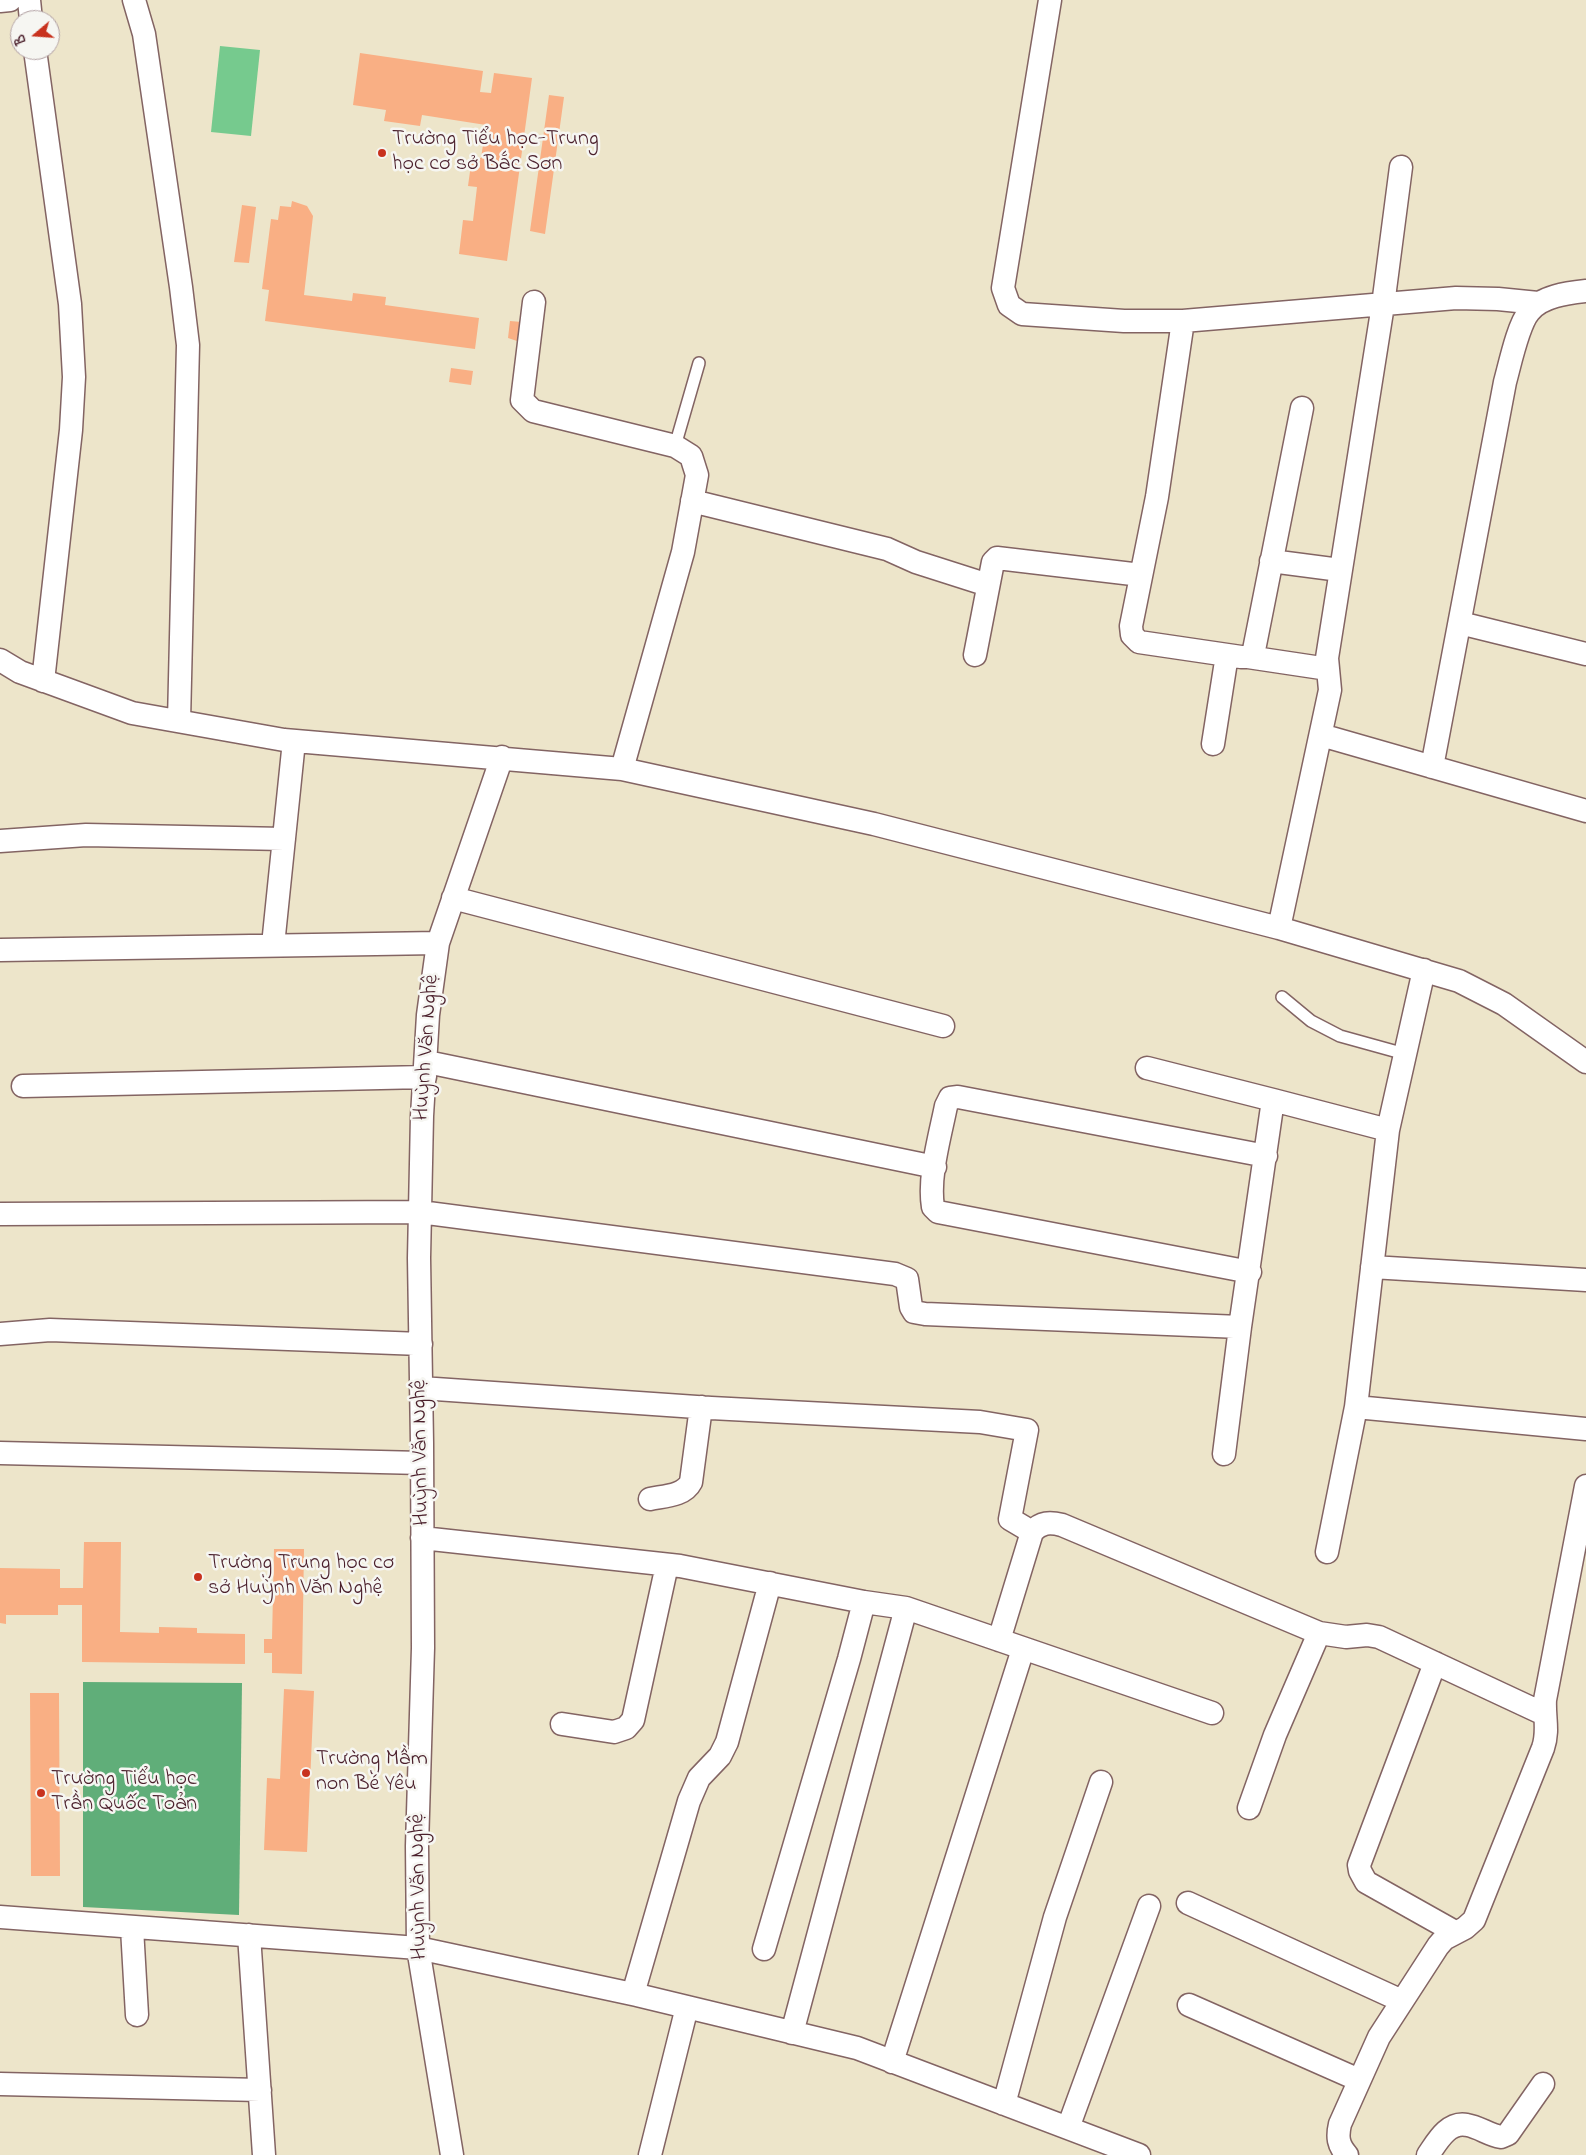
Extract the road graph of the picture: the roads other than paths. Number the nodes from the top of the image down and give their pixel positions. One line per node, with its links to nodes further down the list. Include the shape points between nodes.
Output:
1 (10, 0): 4 (street)
2 (134, 0): 27 (street, via 144,34 188,345)
3 (1050, 0): 11 (street, via 1003,288 1009,305 1022,314 1124,321)
4 (0, 1)
5 (36, 60): 26 (street, via 70,304 74,377)
6 (1401, 167): 10 (street)
7 (1586, 290): 9 (street)
8 (534, 302): 14 (street, via 522,400 526,405 533,411 554,417)
9 (1538, 303): 10 (street, via 1456,298); 20 (street, via 1528,312 1505,382)
10 (1383, 305): 11 (street); 17 (street)
11 (1183, 321): 18 (street, via 1157,497)
12 (699, 362): 14 (lane)
13 (1302, 408): 16 (street)
14 (675, 446): 15 (street, via 691,456 697,475)
15 (692, 501): 19 (street, via 887,550); 33 (street, via 683,552)
16 (1271, 561): 17 (street); 23 (street, via 1253,655)
17 (1340, 570): 25 (street)
18 (1141, 575): 19 (street, via 997,558 993,562); 23 (street, via 1131,626 1132,635 1139,642)
19 (988, 585): 22 (street)
20 (1460, 623): 21 (street); 32 (street)
21 (1586, 654)
22 (975, 655)
23 (1238, 656): 25 (street); 30 (street)
24 (0, 660): 26 (street)
25 (1328, 669): 28 (street, via 1330,690)
26 (43, 681): 27 (street, via 132,712)
27 (179, 721): 29 (street)
28 (1321, 735): 32 (street); 38 (street)
29 (294, 741): 31 (street); 35 (street)
30 (1213, 744)
31 (502, 757): 33 (street); 37 (street, Huỳnh Văn Nghệ)
32 (1432, 767): 34 (street)
33 (622, 768): 38 (street, via 874,824)
34 (1586, 811)
35 (284, 838): 36 (street, via 86,835); 40 (street)
36 (0, 841)
37 (454, 898): 39 (street, Huỳnh Văn Nghệ); 44 (street)
38 (1279, 928): 42 (street)
39 (438, 943): 40 (street); 48 (street, Huỳnh Văn Nghệ, via 428,1016)
40 (272, 944): 41 (street)
41 (0, 950)
42 (1424, 970): 45 (street); 46 (street, via 1459,981 1504,1004)
43 (1282, 997): 45 (lane, via 1311,1021 1340,1036)
44 (943, 1026)
45 (1405, 1054): 51 (street)
46 (1586, 1062)
47 (1147, 1068): 50 (street)
48 (426, 1069): 49 (street); 53 (street); 54 (street, Huỳnh Văn Nghệ)
49 (23, 1086)
50 (1273, 1100): 51 (street); 52 (street)
51 (1388, 1130): 56 (street)
52 (1266, 1156): 53 (street, via 958,1097 950,1098 946,1106); 57 (street)
53 (935, 1167): 57 (street, via 931,1199 938,1212)
54 (420, 1212): 55 (street); 59 (street, via 895,1274 907,1279 914,1312 925,1314); 61 (street, Huỳnh Văn Nghệ)
55 (0, 1214)
56 (1372, 1267): 58 (street); 64 (street)
57 (1250, 1272): 59 (street)
58 (1586, 1280)
59 (1240, 1327): 67 (street)
60 (0, 1334): 61 (street, via 50,1330)
61 (421, 1344): 62 (street, Huỳnh Văn Nghệ)
62 (421, 1388): 63 (street); 68 (street, Huỳnh Văn Nghệ)
63 (701, 1407): 70 (street, via 691,1482 682,1492); 71 (street, via 980,1422 1027,1430 1010,1519)
64 (1356, 1407): 65 (street); 73 (street)
65 (1586, 1429)
66 (0, 1453): 68 (street)
67 (1224, 1454)
68 (422, 1463): 72 (street, Huỳnh Văn Nghệ)
69 (1586, 1486): 83 (street)
70 (650, 1499)
71 (1032, 1532): 78 (street, via 1049,1522 1062,1525); 79 (street)
72 (422, 1538): 74 (street); 93 (street, Huỳnh Văn Nghệ)
73 (1327, 1552)
74 (667, 1565): 75 (street); 84 (street, via 633,1720 626,1728 614,1732)
75 (770, 1583): 76 (street); 95 (street, via 727,1742 720,1756 699,1778 689,1801)
76 (864, 1602): 77 (street); 94 (street)
77 (906, 1608): 79 (street); 100 (street)
78 (1318, 1633): 81 (street, via 1346,1637 1380,1636); 86 (street, via 1275,1735)
79 (999, 1640): 80 (street)
80 (1023, 1649): 82 (street); 101 (street)
81 (1435, 1663): 83 (street); 91 (street, via 1359,1864 1366,1882)
82 (1212, 1713)
83 (1544, 1714): 91 (street, via 1547,1737 1474,1920)
84 (562, 1724)
85 (1101, 1782): 106 (street, via 1055,1917)
86 (1249, 1808)
87 (1188, 1903): 96 (street)
88 (1149, 1906): 107 (street)
89 (0, 1917): 90 (street)
90 (132, 1928): 92 (street); 99 (street)
91 (1455, 1932): 96 (street, via 1438,1946)
92 (249, 1936): 93 (street); 105 (street)
93 (418, 1948): 95 (street); 109 (street, Huỳnh Văn Nghệ)
94 (764, 1949)
95 (633, 1994): 98 (street)
96 (1402, 2001): 102 (street, via 1379,2037)
97 (1188, 2005): 102 (street)
98 (688, 2007): 100 (street); 110 (street)
99 (137, 2015)
100 (792, 2033): 101 (street, via 857,2048)
101 (892, 2062): 106 (street)
102 (1359, 2080): 112 (street, via 1337,2136)
103 (0, 2084): 105 (street)
104 (1543, 2084): 113 (street, via 1508,2134 1501,2137 1466,2124 1456,2125 1443,2134)
105 (260, 2090): 108 (street)
106 (1004, 2104): 107 (street)
107 (1068, 2128): 111 (street)
108 (264, 2155)
109 (452, 2155)
110 (650, 2155)
111 (1138, 2155)
112 (1347, 2155)
113 (1428, 2155)

